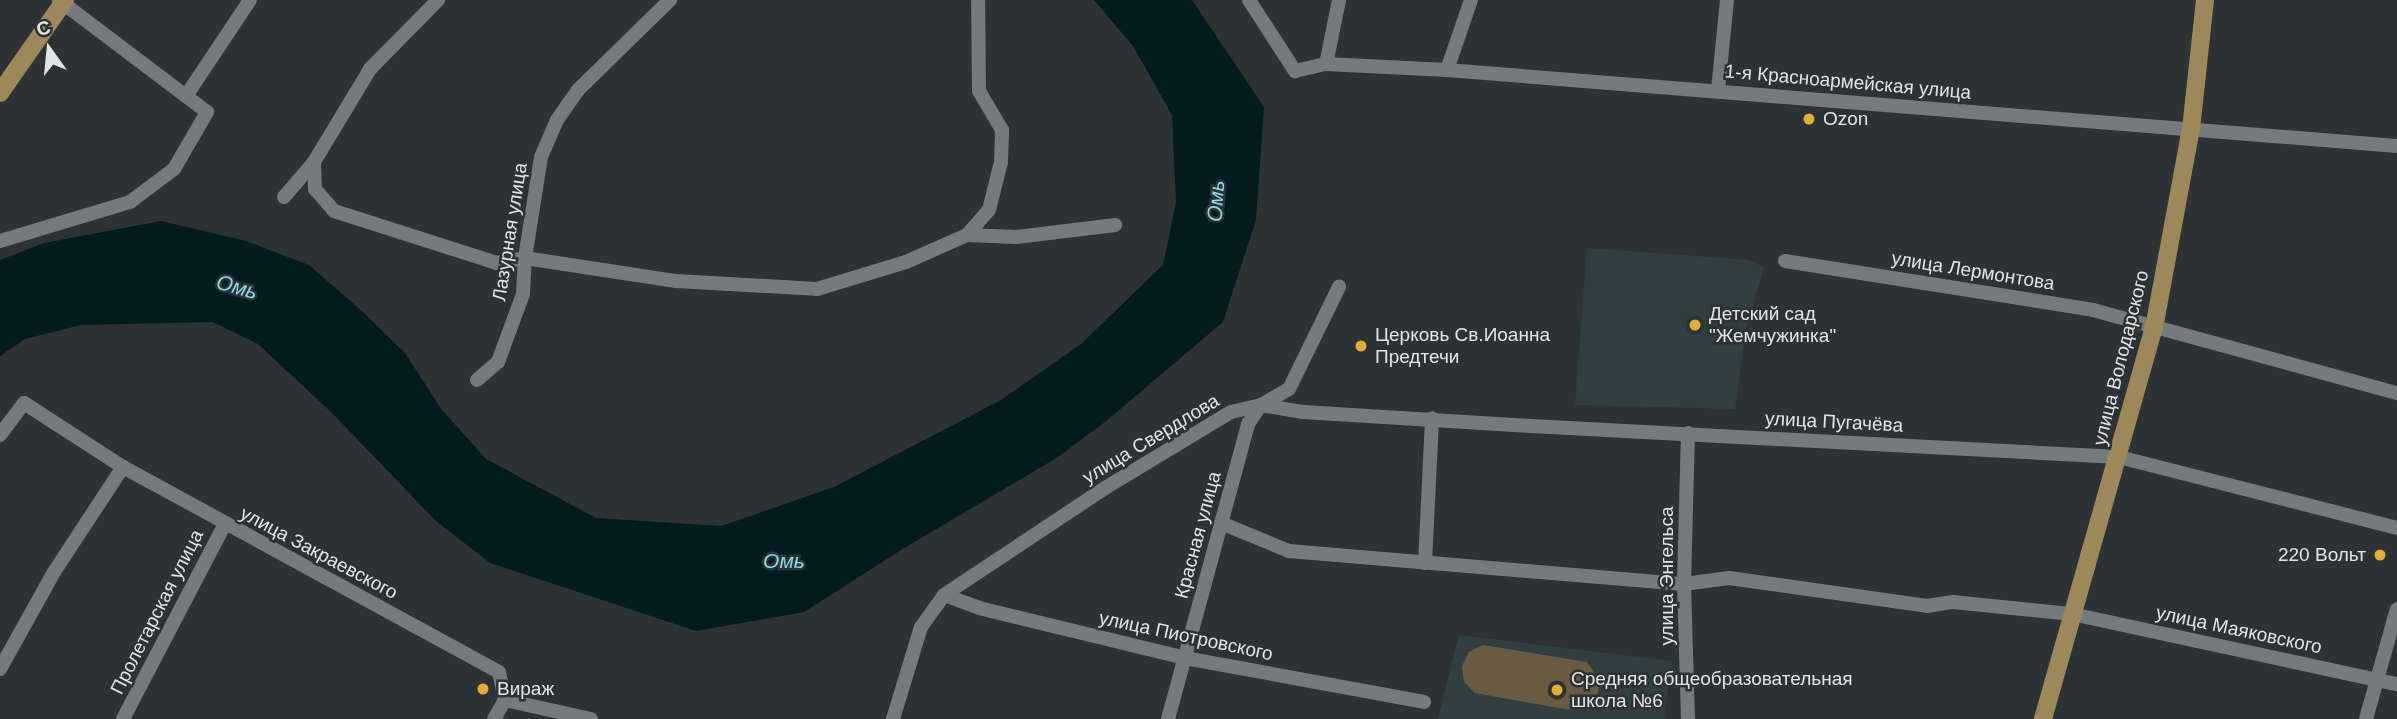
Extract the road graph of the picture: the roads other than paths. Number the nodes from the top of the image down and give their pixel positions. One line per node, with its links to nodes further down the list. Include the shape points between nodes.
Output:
1 (250, 0): 15 (street)
2 (438, 0): 18 (street, via 370,69)
3 (670, 0): 23 (street, Лазурная улица, via 578,90 557,120 541,157)
4 (978, 0): 21 (street, via 979,91 1002,130 1001,162 989,210)
5 (1249, 0): 11 (street, 1-я Красноармейская улица, via 1296,71)
6 (1339, 0): 11 (street)
7 (1471, 0): 12 (street)
8 (1727, 0): 13 (street)
9 (2205, 0): 16 (main road, улица Володарского)
10 (62, 2): 14 (main road); 15 (street)
11 (1326, 64): 12 (street, 1-я Красноармейская улица)
12 (1447, 70): 13 (street, 1-я Красноармейская улица)
13 (1718, 90): 16 (street, 1-я Красноармейская улица)
14 (0, 93)
15 (186, 96): 22 (street, via 207,112 174,169 130,202)
16 (2191, 129): 17 (street, 1-я Красноармейская улица); 26 (main road, улица Володарского)
17 (2397, 146)
18 (314, 162): 19 (street); 23 (street, via 315,189 334,211 497,263)
19 (284, 197)
20 (1115, 225): 21 (street, via 1016,237)
21 (967, 235): 23 (street, via 906,262 817,289 676,281)
22 (0, 241)
23 (525, 258): 27 (street, Лазурная улица, via 523,294 498,362)
24 (1785, 261): 26 (street, улица Лермонтова, via 2093,310)
25 (1339, 287): 29 (street, улица Свердлова, via 1289,388)
26 (2154, 328): 28 (street, улица Лермонтова); 33 (main road, улица Володарского)
27 (477, 380)
28 (2397, 393)
29 (1261, 405): 30 (street, улица Пугачёва, via 1303,412); 35 (street, Красная улица, via 1248,424); 40 (street, улица Свердлова, via 1231,412 1105,488)
30 (1432, 418): 31 (street, улица Пугачёва); 38 (street)
31 (1688, 433): 33 (street, улица Пугачёва); 39 (street, улица Энгельса)
32 (0, 435): 34 (street, улица Закраевского, via 24,403)
33 (2119, 457): 37 (street, улица Пугачёва); 42 (main road, улица Володарского)
34 (123, 467): 36 (street, улица Закраевского); 44 (street, via 54,572)
35 (1221, 523): 38 (street, улица Маяковского, via 1289,551); 43 (street, Красная улица)
36 (225, 524): 47 (street, улица Закраевского, via 499,672); 49 (street, Пролетарская улица)
37 (2397, 528)
38 (1425, 564): 39 (street, улица Маяковского)
39 (1684, 584): 42 (street, улица Маяковского, via 1728,578 1927,606 1953,602); 54 (street, улица Энгельса)
40 (944, 595): 43 (street, улица Пиотровского, via 978,608); 52 (street, via 921,627)
41 (2397, 608): 45 (street)
42 (2072, 614): 45 (street, улица Маяковского); 55 (main road, улица Володарского)
43 (1185, 658): 48 (street, улица Пиотровского); 53 (street, Красная улица)
44 (0, 669)
45 (2378, 679): 46 (street, улица Маяковского); 56 (street)
46 (2397, 684)
47 (505, 700): 50 (street); 51 (street)
48 (1424, 702)
49 (123, 719)
50 (494, 719)
51 (591, 719)
52 (893, 719)
53 (1168, 719)
54 (1688, 719)
55 (2043, 719)
56 (2366, 719)

